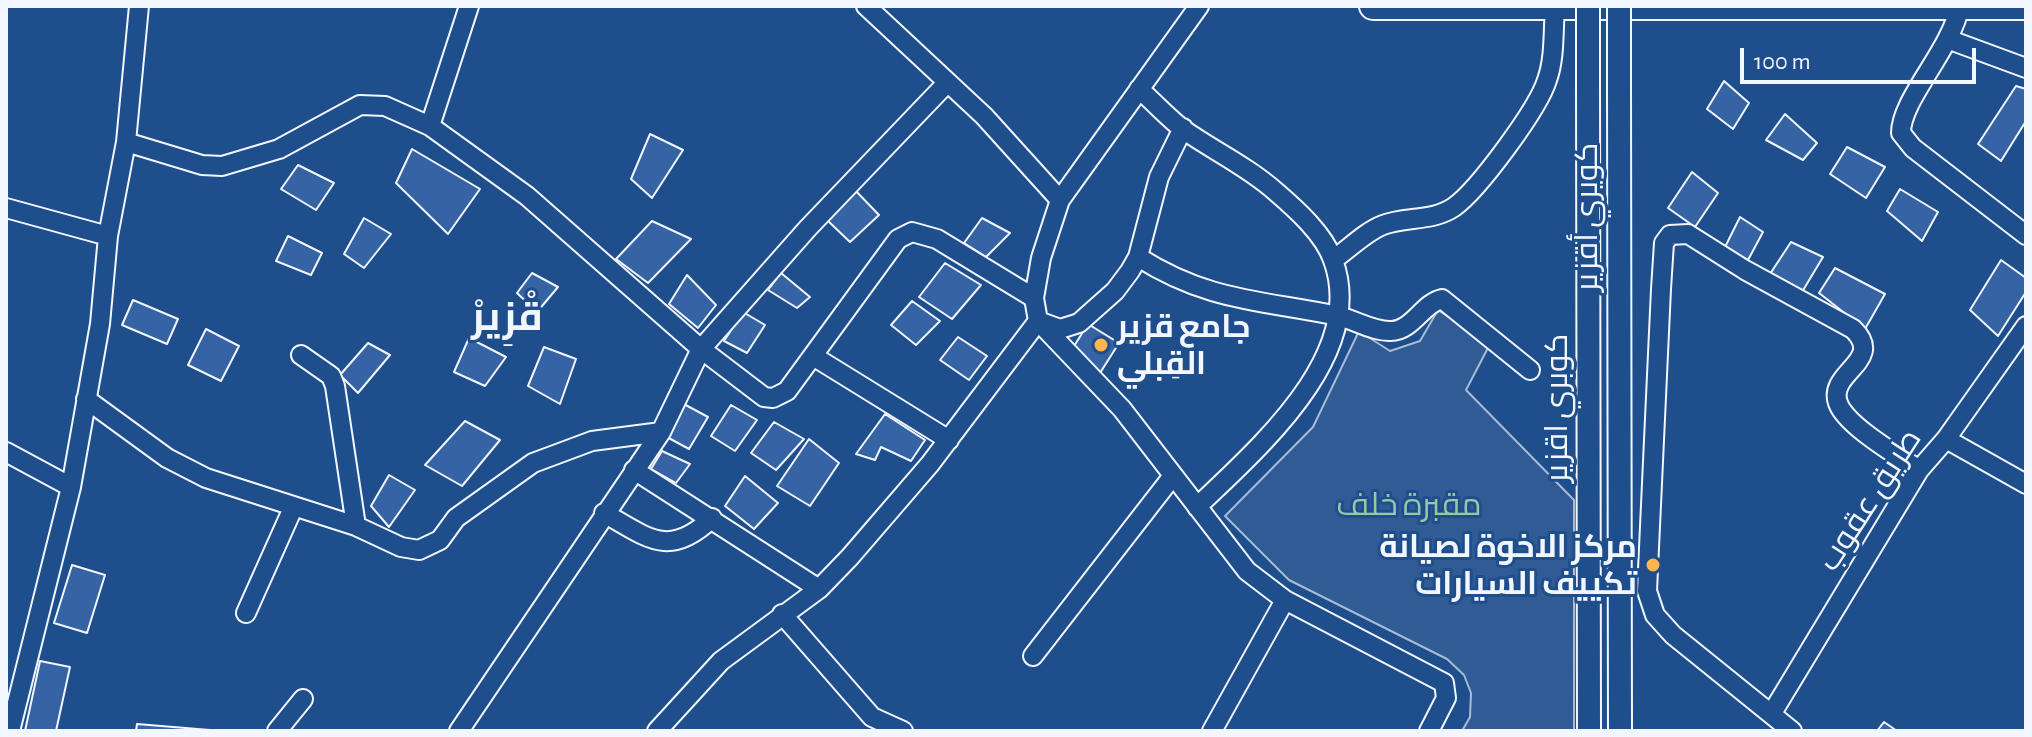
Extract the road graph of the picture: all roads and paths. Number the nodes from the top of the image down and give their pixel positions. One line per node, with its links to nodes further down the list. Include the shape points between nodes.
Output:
1 (139, 6): 17 (street)
2 (469, 6): 15 (street)
3 (866, 6): 13 (street)
4 (1199, 6): 14 (street)
5 (1373, 6): 10 (highway)
6 (1588, 6): 61 (main road, كوبري اقزير, bridge)
7 (1619, 6): 62 (main road, كويري أقزير, bridge)
8 (1960, 6): 9 (highway); 10 (highway); 11 (street)
9 (2026, 6)
10 (1555, 8): 23 (street, via 1552,60 1536,105 1473,186 1454,207 1431,218 1384,225)
11 (1950, 40): 12 (street); 20 (street, via 1901,117 1901,133 1913,148)
12 (2026, 68)
13 (947, 83): 18 (street, via 1015,147); 28 (street)
14 (1139, 89): 16 (street); 18 (street)
15 (430, 126): 17 (street, via 385,106 360,105 279,149 222,166); 28 (street, via 527,196)
16 (1183, 128): 22 (street, via 1159,177); 23 (street, via 1273,189 1322,240)
17 (126, 142): 21 (street)
18 (1060, 200): 24 (street)
19 (6, 208): 21 (street)
20 (2026, 235)
21 (108, 236): 32 (street)
22 (1138, 257): 25 (street, via 1217,295); 26 (street, via 1115,291 1079,323 1060,329)
23 (1333, 260): 25 (street)
24 (1034, 298): 26 (street); 30 (street, via 937,239 912,232 898,239)
25 (1339, 316): 31 (street, via 1394,331 1442,299); 42 (street, via 1330,350 1277,430)
26 (1038, 321): 35 (street); 39 (street, via 1098,381)
27 (2026, 326): 34 (street, طريق عقوب)
28 (701, 349): 30 (street, via 758,394 773,398 787,391); 33 (street)
29 (301, 355): 46 (street, via 331,376 335,386)
30 (813, 356): 35 (street)
31 (1530, 370)
32 (86, 399): 41 (street); 43 (street, via 167,458 206,478)
33 (661, 432): 37 (street); 46 (street, via 592,441 533,463 456,518 440,540 419,550)
34 (1946, 439): 38 (street, طريق عقوب); 40 (street)
35 (949, 440): 47 (street)
36 (6, 452): 41 (street)
37 (634, 470): 44 (street); 45 (street)
38 (1919, 470): 53 (street, طريق عقوب); 53 (street, via 1852,422 1838,404 1842,379 1857,363 1863,338 1688,234 1670,235 1664,243 1661,289 1647,591 1655,615 1673,635)
39 (1172, 477): 42 (street); 51 (street)
40 (2026, 484)
41 (71, 487): 54 (street)
42 (1197, 507): 48 (street, via 1247,571)
43 (293, 508): 46 (street); 49 (street)
44 (604, 513): 45 (street, via 667,542 691,537); 56 (street)
45 (712, 518): 47 (street)
46 (356, 526)
47 (819, 589): 50 (street)
48 (1285, 600): 59 (street); 60 (street, via 1444,683 1446,698)
49 (246, 613)
50 (782, 614): 57 (street, via 721,661); 58 (street, via 872,717)
51 (1033, 656)
52 (303, 699): 55 (street)
53 (1772, 713): 63 (street)
54 (10, 731)
55 (277, 731)
56 (459, 731)
57 (657, 731)
58 (903, 731)
59 (1212, 731)
60 (1429, 731)
61 (1589, 731)
62 (1620, 731)
63 (1792, 731)

